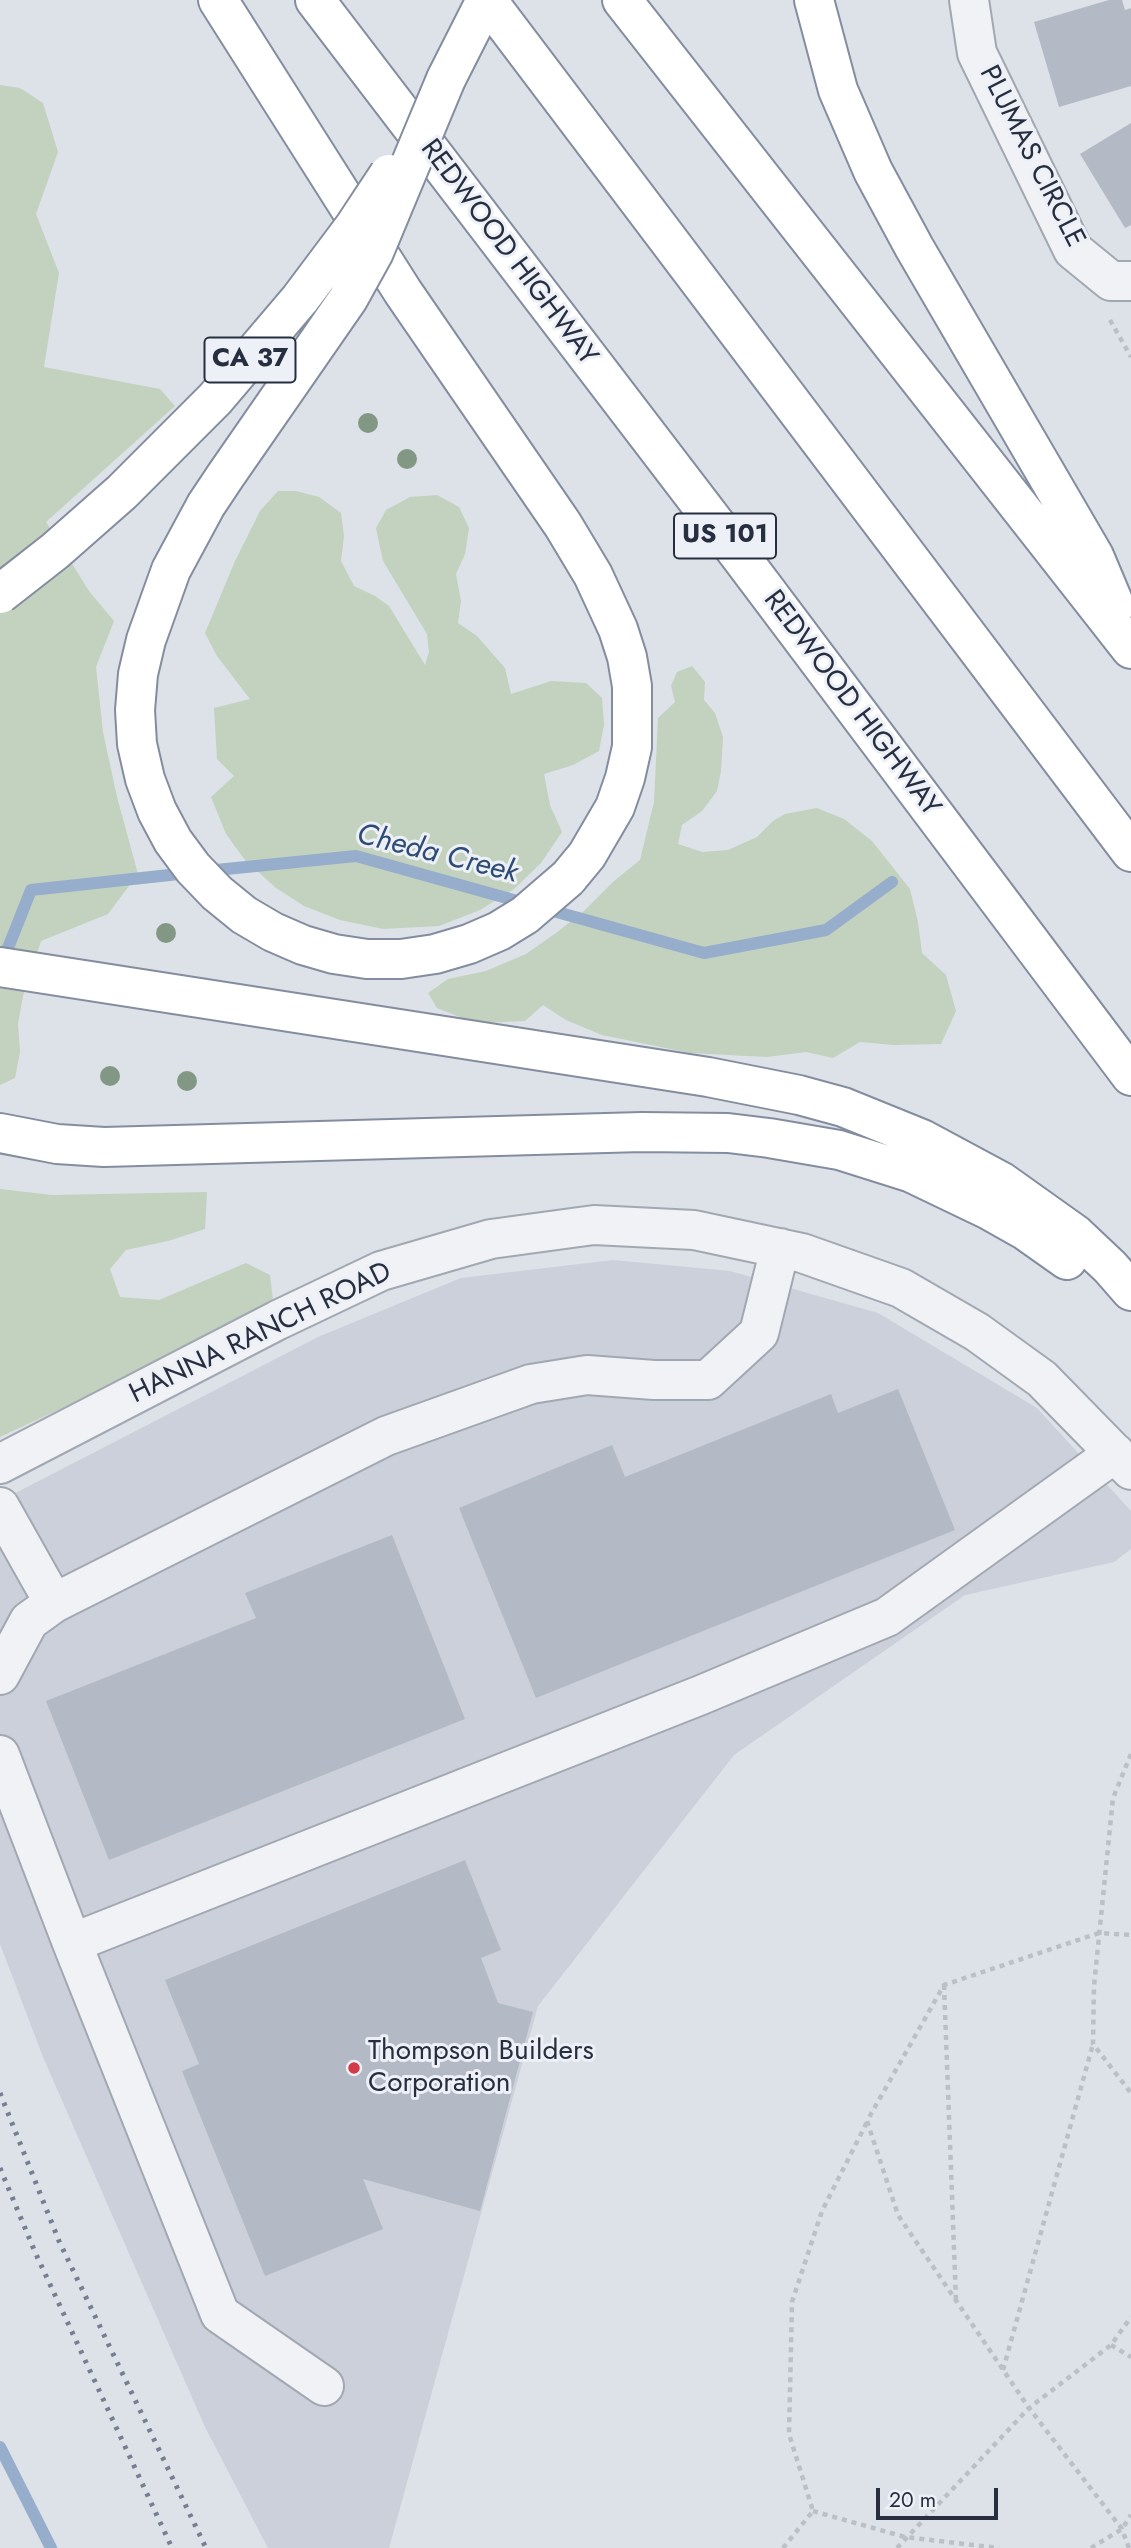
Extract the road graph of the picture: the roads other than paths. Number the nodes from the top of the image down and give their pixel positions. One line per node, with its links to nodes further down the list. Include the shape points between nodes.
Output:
1 (218, 0): 7 (highway, bridge, via 403,292 568,533 618,629 632,686 630,758 615,807 568,878 525,915 469,944 435,954 367,959 334,954 273,932 244,915 193,868 173,841 145,779 137,744 138,674 172,570 206,505 348,299 374,252 401,193)
2 (315, 0): 13 (highway, REDWOOD HIGHWAY / US 101)
3 (486, 0): 7 (highway, CA 37); 11 (highway)
4 (622, 0): 10 (highway)
5 (814, 0): 10 (highway, via 838,90 873,171 1094,556)
6 (969, 0): 8 (street, PLUMAS CIRCLE, via 978,53 1073,250 1111,281)
7 (446, 79): 9 (highway, CA 37, bridge, via 360,218 272,334 186,430 122,492)
8 (1131, 281)
9 (0, 594)
10 (1131, 646)
11 (1131, 852)
12 (0, 967): 16 (highway, via 752,1085 843,1107 922,1139 1002,1182 1075,1234)
13 (1131, 1076)
14 (0, 1133): 17 (highway, via 104,1147 642,1132 728,1133 805,1142 871,1158 950,1190 1026,1231)
15 (780, 1248): 18 (street, HANNA RANCH ROAD, via 901,1289 977,1332 1042,1380); 19 (street, HANNA RANCH ROAD, via 694,1230 594,1225 491,1239 369,1277); 21 (street, via 759,1333 708,1380 587,1375 531,1384 386,1436)
16 (1131, 1291)
17 (1131, 1308)
18 (1123, 1461): 24 (street, via 887,1617)
19 (0, 1465)
20 (0, 1507): 21 (street)
21 (54, 1603): 22 (street, via 29,1621)
22 (0, 1675)
23 (0, 1755): 24 (street)
24 (72, 1943): 25 (street, via 220,2314)
25 (324, 2386)

